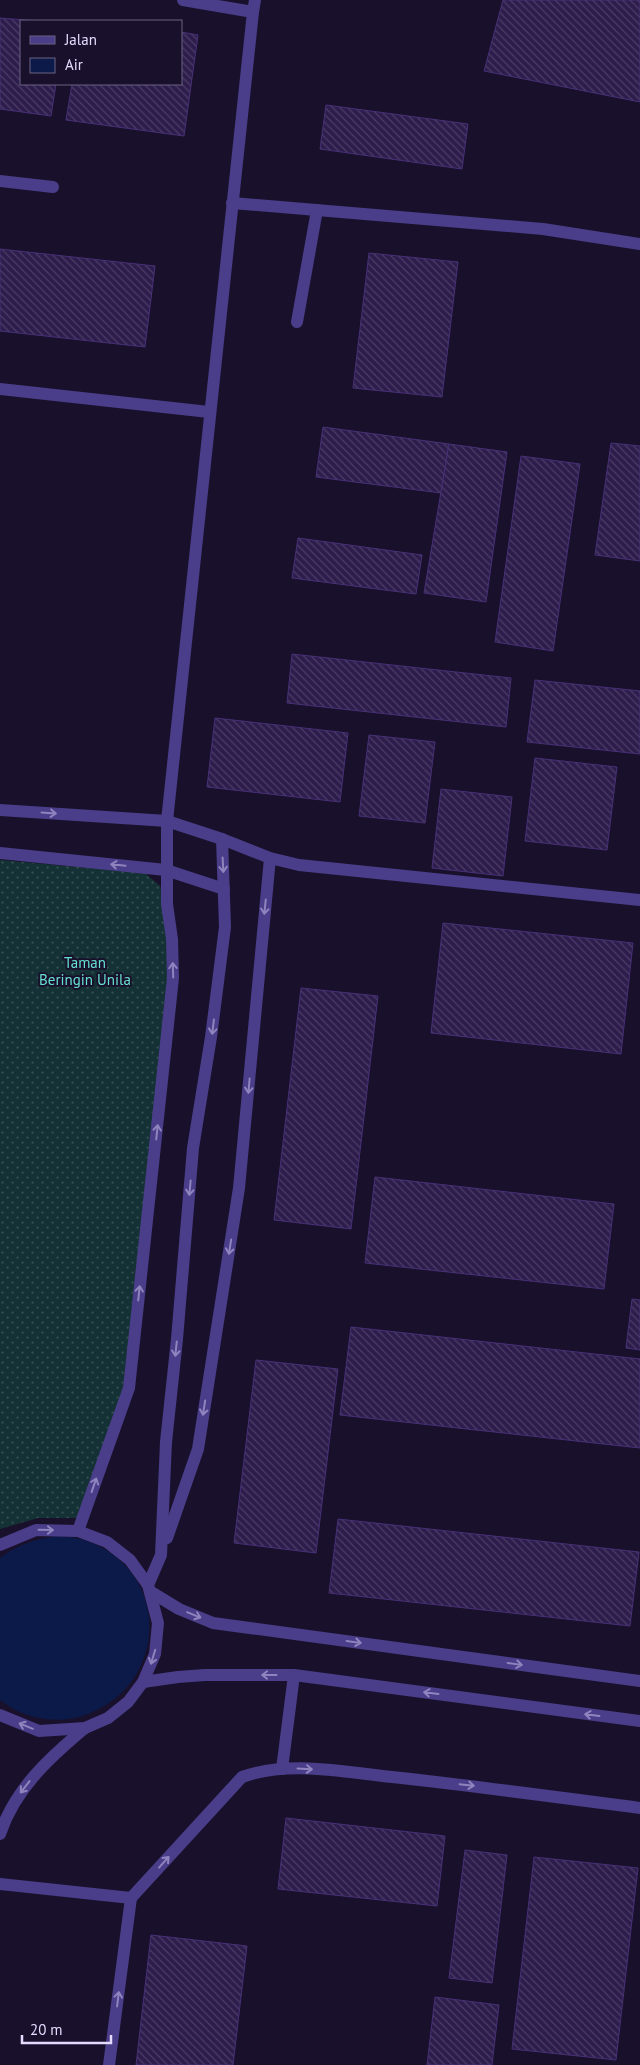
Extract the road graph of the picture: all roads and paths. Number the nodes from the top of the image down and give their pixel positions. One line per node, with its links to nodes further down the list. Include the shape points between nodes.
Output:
1 (183, 0): 2 (street)
2 (254, 6): 5 (street)
3 (0, 181): 4 (street)
4 (53, 187)
5 (232, 203): 6 (street); 10 (street)
6 (317, 210): 7 (street, via 543,229); 8 (street)
7 (640, 244)
8 (297, 322)
9 (0, 389): 10 (street)
10 (209, 412): 12 (street)
11 (0, 810): 12 (street, one-way to 12)
12 (167, 821): 13 (street); 16 (street)
13 (222, 839): 15 (street); 17 (street, one-way to 17)
14 (0, 854): 16 (street, one-way to 14)
15 (270, 858): 18 (street, via 300,864); 21 (street, one-way to 21, via 236,1207 198,1449)
16 (166, 870): 17 (street); 19 (street, one-way to 16, via 128,1388 173,978)
17 (224, 889): 21 (street, one-way to 21, via 225,927 193,1148 166,1442)
18 (640, 900)
19 (78, 1530): 20 (street, one-way to 19, via 36,1530); 22 (street, via 107,1542 130,1560)
20 (0, 1545)
21 (161, 1555): 22 (street)
22 (149, 1589): 24 (street, one-way to 24, via 179,1609 213,1623); 25 (street, one-way to 25, via 158,1622 155,1654)
23 (294, 1675): 25 (street, one-way to 25, via 206,1675); 27 (street, one-way to 23); 29 (street)
24 (640, 1681)
25 (143, 1682): 28 (street, via 128,1702 108,1718)
26 (0, 1716): 28 (street, one-way to 26, via 39,1731)
27 (640, 1721)
28 (85, 1728): 31 (street, one-way to 31, via 28,1782 14,1802)
29 (282, 1769): 30 (street, one-way to 30, via 302,1768 471,1785); 33 (street, one-way to 29, via 242,1777)
30 (640, 1808)
31 (0, 1834)
32 (0, 1884): 33 (street)
33 (131, 1898): 34 (street, one-way to 33)
34 (109, 2065)

